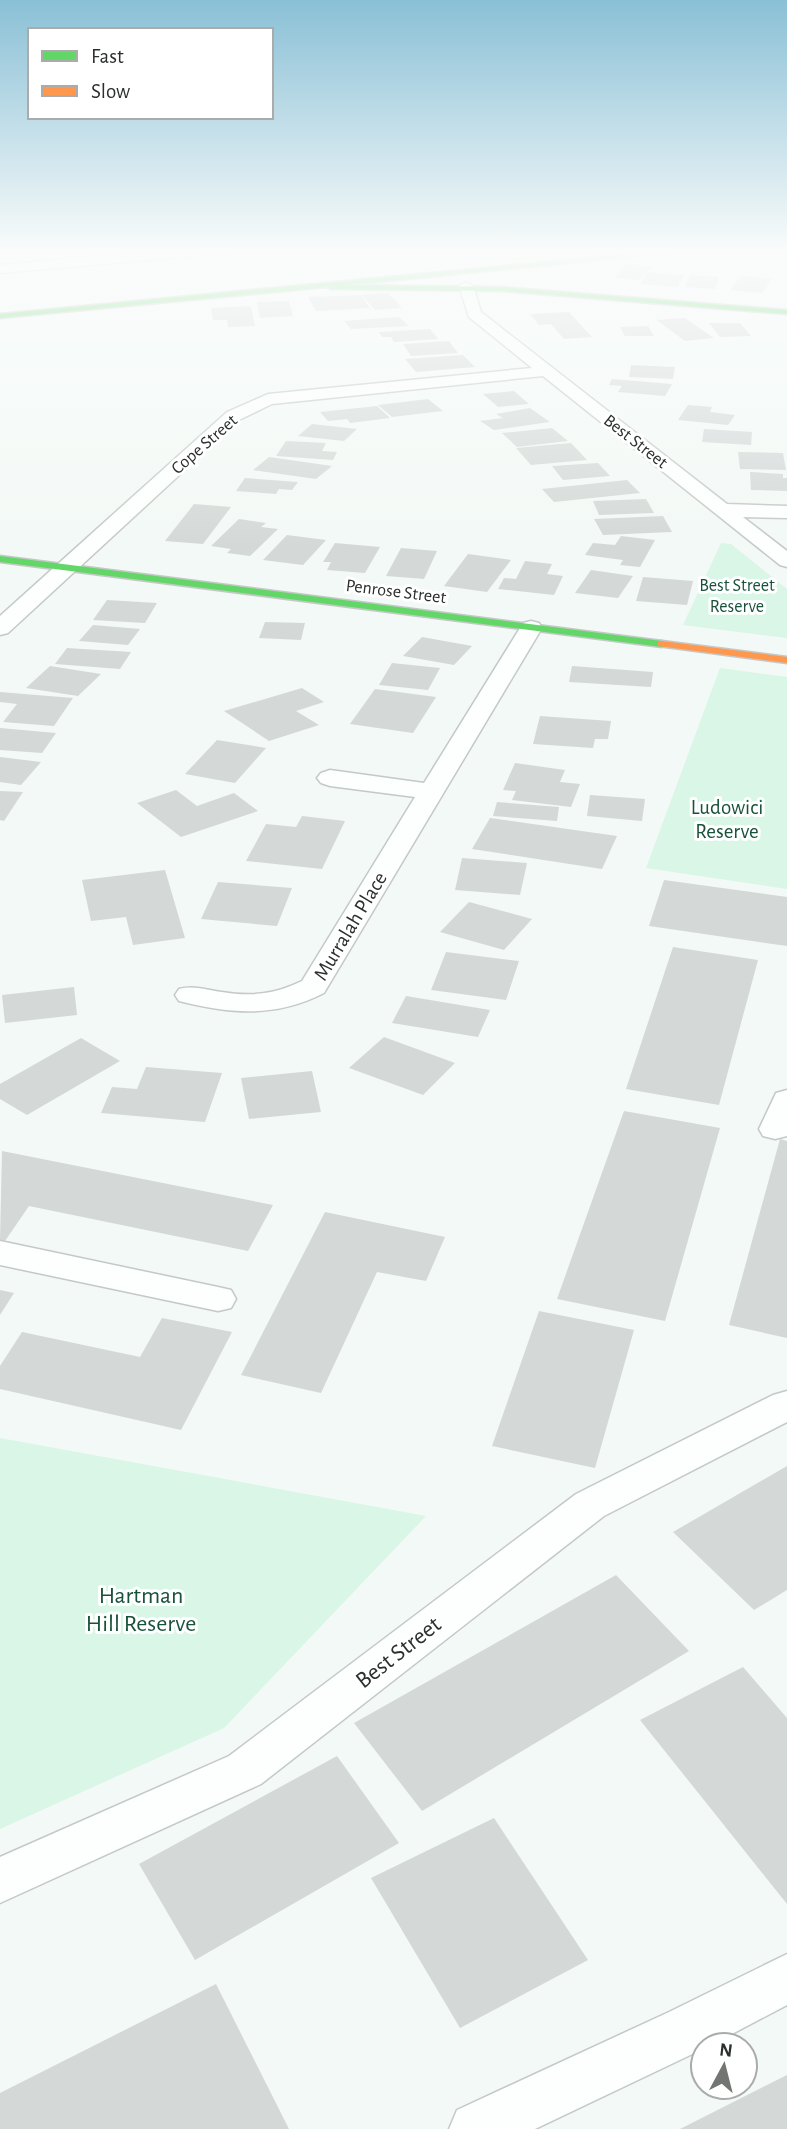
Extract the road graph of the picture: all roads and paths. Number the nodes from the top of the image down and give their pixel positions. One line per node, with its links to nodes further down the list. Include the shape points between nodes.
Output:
1 (518, 348): 2 (street, Best Street)
2 (547, 371): 3 (street, Best Street); 7 (street, Cope Street, via 268,400 233,415)
3 (722, 510): 4 (street); 6 (street, Best Street)
4 (787, 512)
5 (0, 559): 7 (main road, Penrose Street)
6 (787, 561)
7 (67, 568): 8 (street, Cope Street); 9 (main road, Penrose Street)
8 (0, 628)
9 (531, 628): 10 (main road, Penrose Street); 12 (street, Murralah Place)
10 (787, 660)
11 (330, 778): 12 (street)
12 (431, 792): 13 (street, Murralah Place, via 313,986 293,999 265,1006)
13 (190, 995)
14 (0, 1253): 15 (street)
15 (218, 1299)
16 (787, 1405): 17 (street, Best Street, via 590,1505 245,1770)
17 (0, 1881)
18 (787, 1978): 19 (street)
19 (476, 2129)

